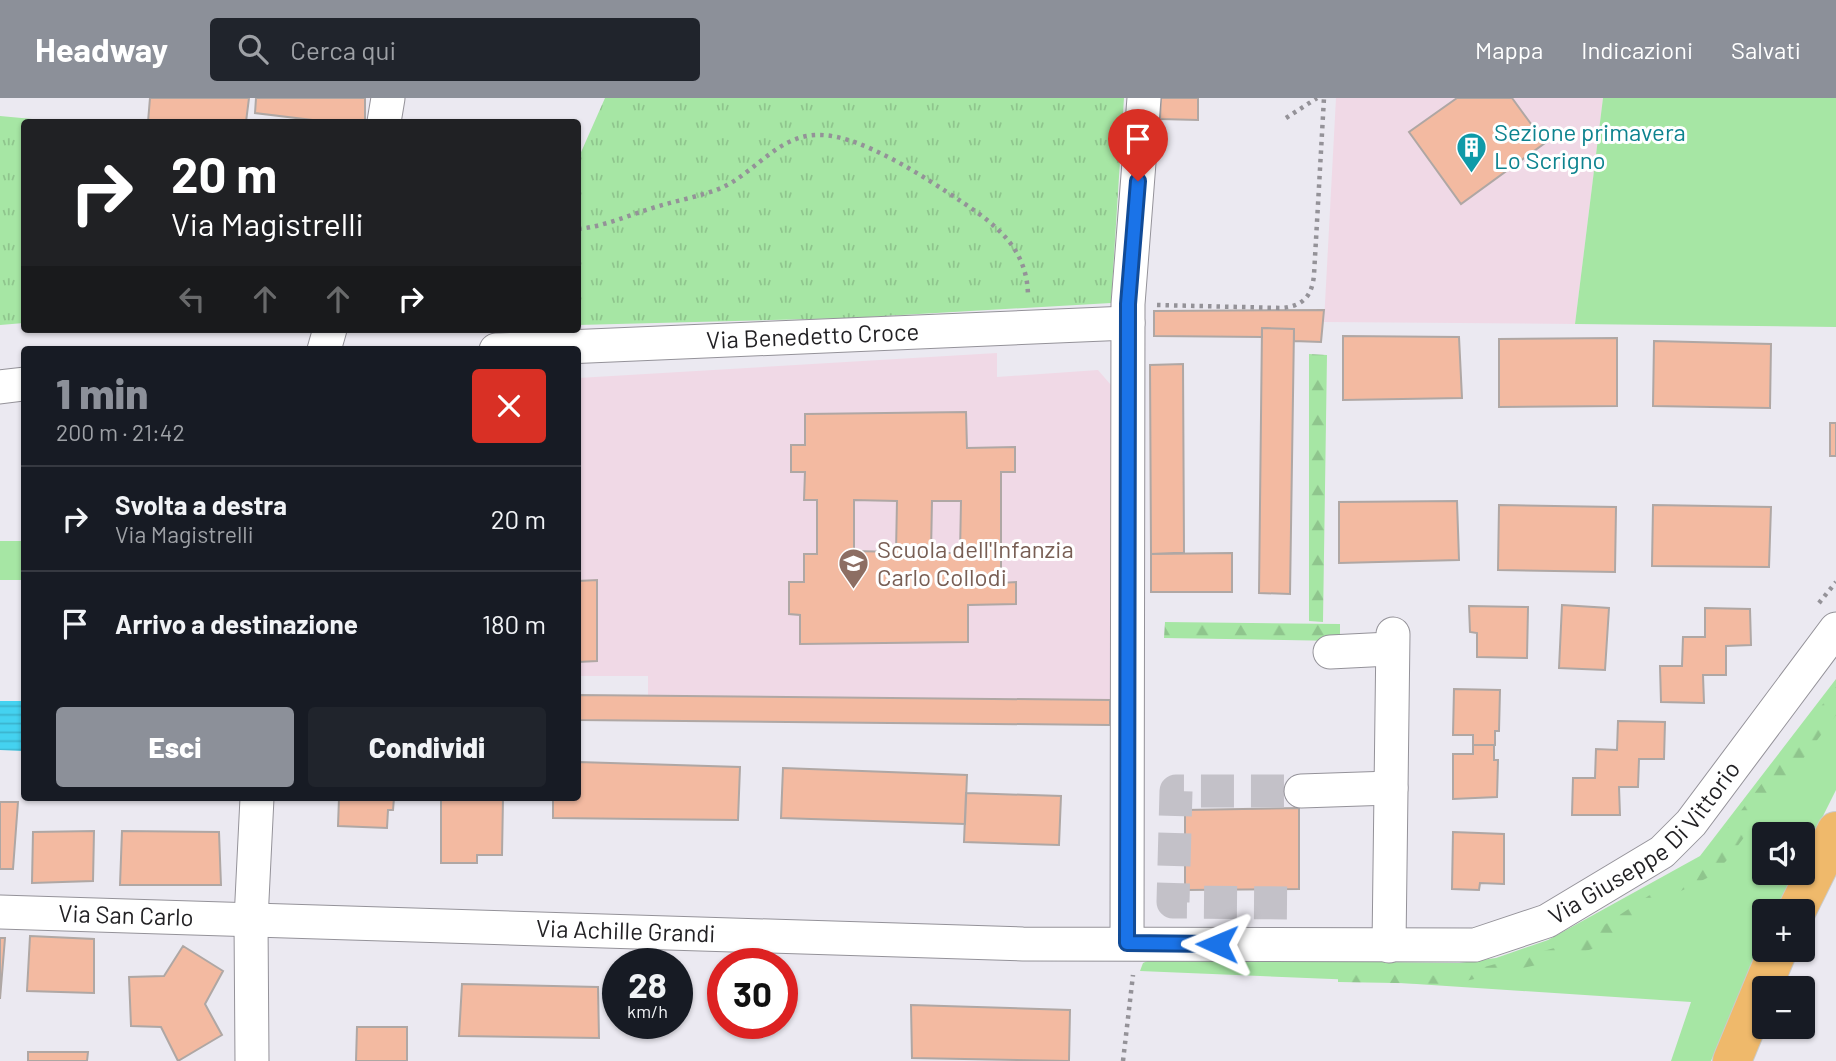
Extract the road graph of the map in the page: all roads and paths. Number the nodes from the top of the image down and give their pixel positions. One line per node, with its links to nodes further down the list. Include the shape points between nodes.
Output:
1 (388, 98): 6 (street)
2 (1144, 98): 8 (street)
3 (1317, 98): 5 (path)
4 (1324, 98): 8 (path, via 1314,275 1306,299 1282,308)
5 (1286, 118)
6 (384, 119)
7 (581, 229): 9 (path, via 722,187 784,143 817,135 855,142 939,186 1015,247 1028,276)
8 (1128, 313): 9 (street, Via Benedetto Croce); 23 (street)
9 (1031, 327): 10 (street, Via Benedetto Croce)
10 (581, 346)
11 (21, 384): 12 (street)
12 (0, 387)
13 (1836, 582): 14 (path)
14 (1824, 622): 24 (street, Via Giuseppe Di Vittorio, via 1691,823 1662,852 1562,912 1513,935 1455,947)
15 (1330, 652): 16 (street, via 1391,649)
16 (1375, 789): 17 (street); 24 (street)
17 (1301, 791)
18 (257, 801): 22 (street)
19 (1836, 831): 20 (main road)
20 (1802, 899)
21 (0, 912): 22 (street, Via San Carlo)
22 (251, 920): 23 (street, Via Achille Grandi, via 1023,944); 26 (street)
23 (1127, 943): 24 (street, Via Giuseppe Di Vittorio); 27 (path, via 1133,975)
24 (1389, 946)
25 (1773, 962): 28 (main road)
26 (251, 1061)
27 (1123, 1061)
28 (1732, 1061)

